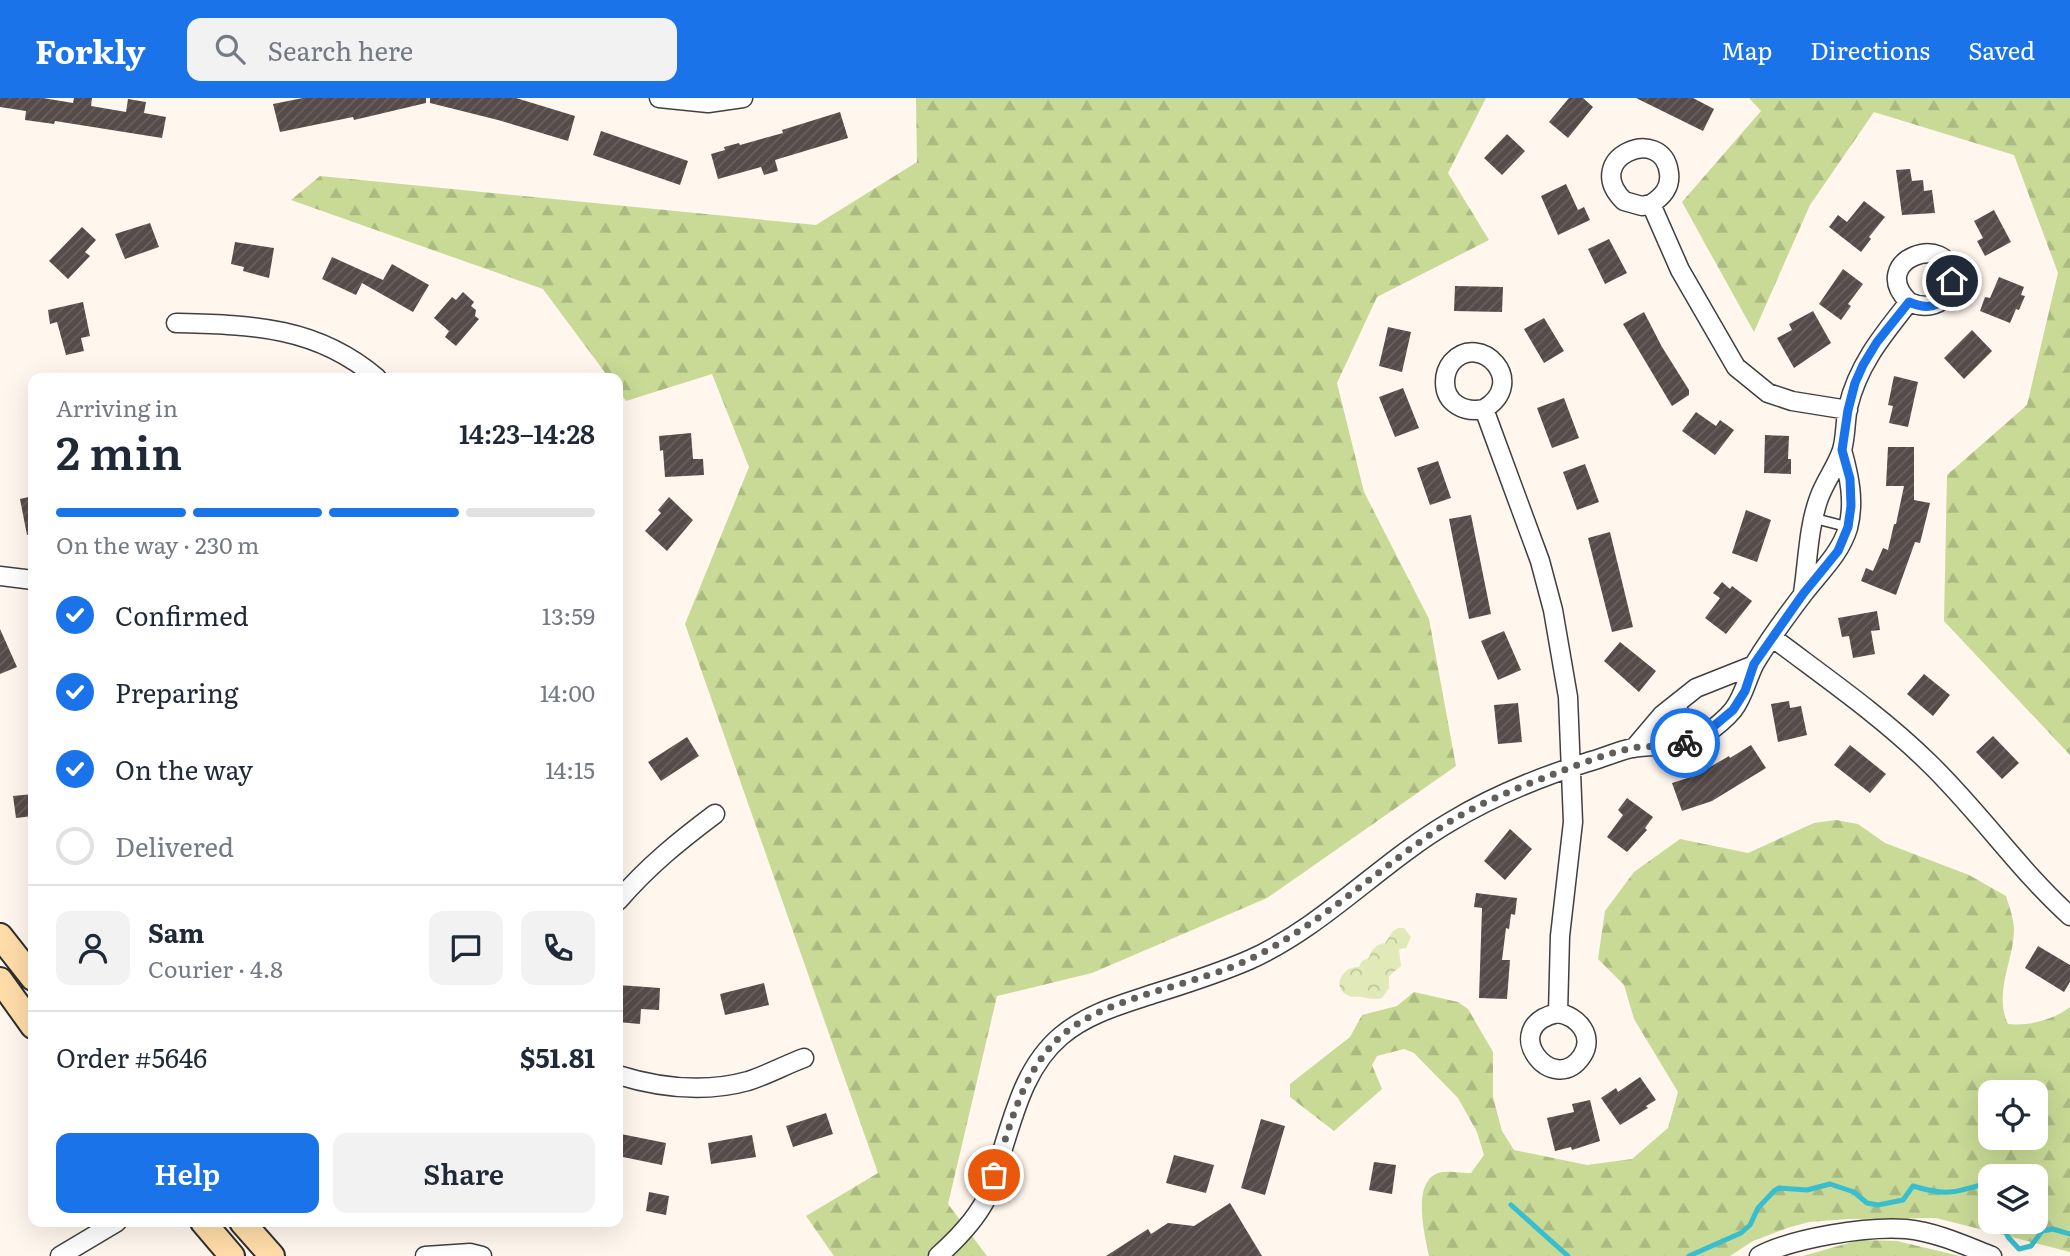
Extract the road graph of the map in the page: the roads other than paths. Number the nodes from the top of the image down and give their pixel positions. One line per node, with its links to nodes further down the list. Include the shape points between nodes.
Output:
1 (659, 98): 3 (street)
2 (743, 98): 3 (street)
3 (708, 101)
4 (1651, 204): 9 (street, via 1680,270 1736,367 1768,393)
5 (1909, 302): 9 (street, via 1863,365)
6 (176, 323): 7 (street, via 276,329 337,351)
7 (370, 373)
8 (1484, 409): 21 (street, via 1540,561 1553,610 1568,697)
9 (1848, 410): 10 (street)
10 (1842, 450): 11 (street); 12 (street, via 1850,479)
11 (1813, 518): 12 (lane); 15 (street)
12 (1848, 527): 15 (street, via 1838,551)
13 (0, 576): 14 (street)
14 (28, 579)
15 (1803, 594): 16 (street)
16 (1773, 638): 17 (street); 24 (street, via 1928,762 2043,892)
17 (1754, 664): 18 (street, via 1703,684); 19 (street, via 1733,710)
18 (1677, 702): 19 (lane); 20 (street)
19 (1702, 736): 20 (street, via 1683,744)
20 (1634, 748): 21 (street)
21 (1571, 768): 28 (street, via 1573,832 1560,936); 40 (street, via 1493,798 1448,823 1289,939 1252,959 1113,1007 1061,1036 1028,1078 987,1199)
22 (715, 814): 23 (street, via 671,846)
23 (623, 895)
24 (2070, 916)
25 (0, 936): 26 (main road)
26 (28, 972)
27 (0, 981): 29 (main road)
28 (1558, 1013)
29 (28, 1019)
30 (804, 1058): 31 (street, via 752,1080 710,1087 674,1087)
31 (623, 1077)
32 (109, 1227): 35 (street)
33 (207, 1227): 36 (main road)
34 (246, 1227): 37 (main road)
35 (60, 1256)
36 (232, 1256)
37 (272, 1256)
38 (425, 1256): 39 (street)
39 (482, 1256)
40 (938, 1256)
41 (1759, 1256): 42 (street, via 1816,1237 1906,1229 1940,1236)
42 (1992, 1256)

